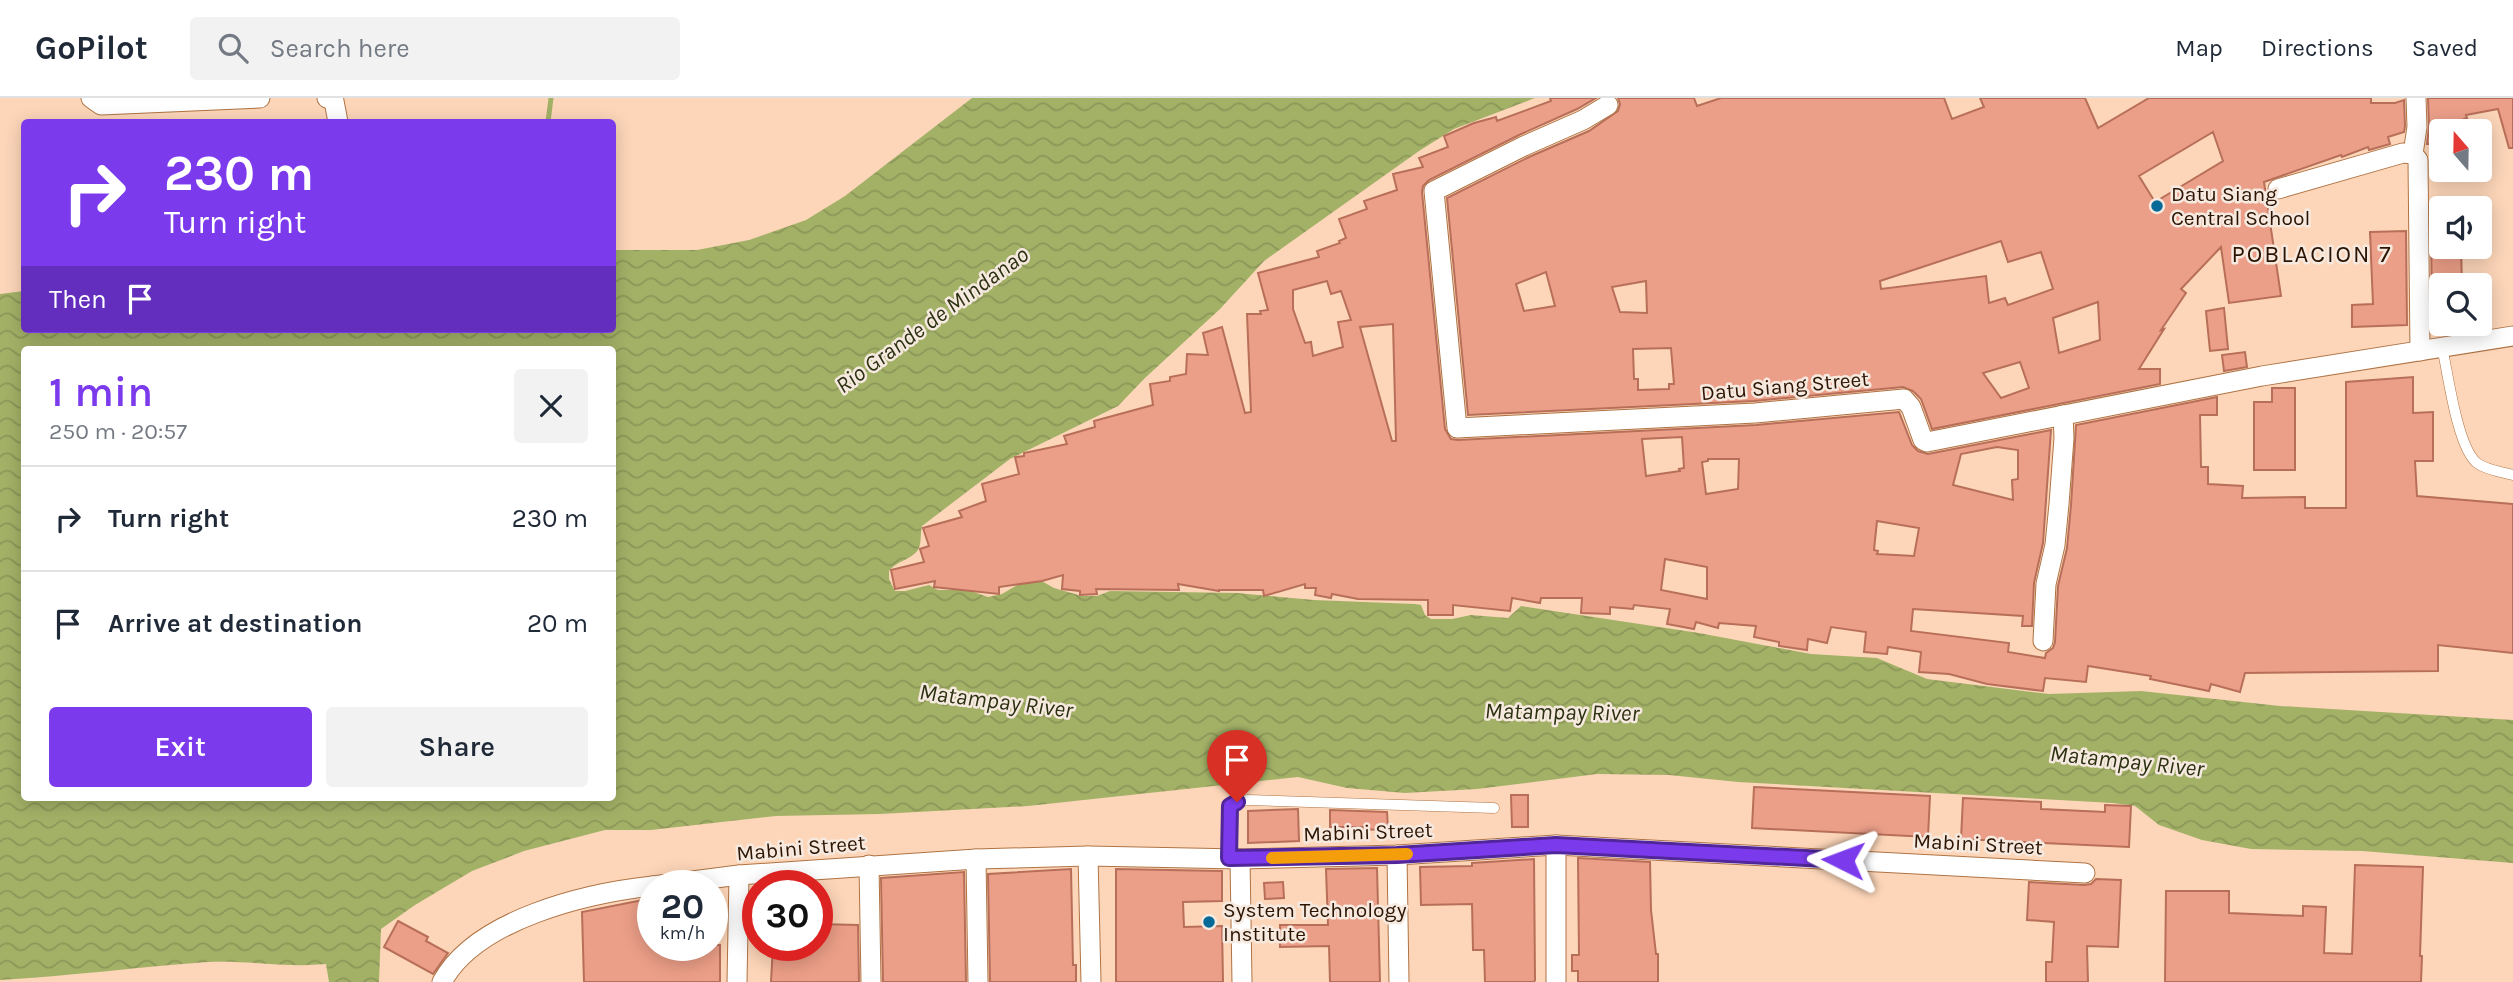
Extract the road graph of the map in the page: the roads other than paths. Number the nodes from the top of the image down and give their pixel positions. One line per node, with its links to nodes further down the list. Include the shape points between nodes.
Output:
1 (91, 98): 2 (street, via 101,105)
2 (260, 98)
3 (327, 98): 6 (street, via 334,101)
4 (2416, 98): 7 (street)
5 (1608, 105): 12 (street, Datu Siang Street, via 1434,191 1457,428 1755,413 1905,399 1927,442)
6 (337, 119)
7 (2413, 154): 8 (street); 11 (street, via 2418,160)
8 (2278, 189)
9 (2513, 336): 10 (street, Datu Siang Street)
10 (2442, 348): 11 (street, Datu Siang Street); 13 (lane, via 2464,442 2476,463)
11 (2420, 351): 12 (street, Datu Siang Street)
12 (2063, 415): 14 (street, via 2059,504 2046,584)
13 (2513, 475)
14 (2043, 641)
15 (1494, 808): 19 (lane, via 1237,802 1230,806)
16 (1556, 845): 17 (street, Mabini Street); 22 (street, Mabini Street); 33 (street)
17 (1397, 855): 19 (street, Mabini Street); 32 (street)
18 (1088, 856): 19 (street, Mabini Street); 20 (street, Mabini Street); 30 (street)
19 (1235, 858): 31 (street)
20 (976, 859): 21 (street, Mabini Street); 29 (street)
21 (869, 865): 23 (street, Mabini Street); 28 (street)
22 (2085, 873)
23 (739, 876): 24 (street, Mabini Street); 27 (street)
24 (728, 877)
25 (637, 888): 26 (street, Mabini Street, via 552,908 505,926 466,952)
26 (442, 982)
27 (737, 982)
28 (871, 982)
29 (978, 982)
30 (1091, 982)
31 (1242, 982)
32 (1399, 982)
33 (1556, 982)

